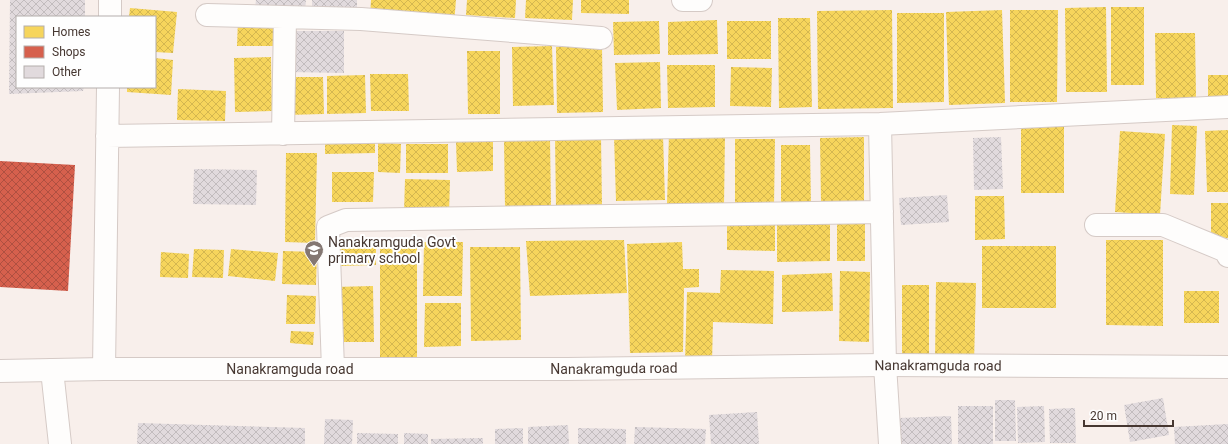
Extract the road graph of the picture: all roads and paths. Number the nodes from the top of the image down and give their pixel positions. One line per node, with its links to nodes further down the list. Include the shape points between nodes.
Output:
1 (110, 0): 6 (street)
2 (683, 0): 3 (street)
3 (701, 0)
4 (362, 10): 7 (street); 8 (street)
5 (207, 15): 7 (street)
6 (110, 16)
7 (285, 18): 12 (street)
8 (601, 38)
9 (108, 88): 13 (street)
10 (1228, 107): 11 (street)
11 (880, 124): 12 (street); 14 (street)
12 (283, 134): 13 (street)
13 (107, 136): 19 (street)
14 (882, 212): 17 (street); 20 (street, via 346,220 328,227)
15 (1096, 225): 16 (street, via 1164,225 1226,251)
16 (1228, 256)
17 (885, 365): 18 (street, Nanakramguda road); 20 (street, Nanakramguda road); 24 (street)
18 (1228, 367)
19 (104, 369): 20 (street, Nanakramguda road); 21 (street, Nanakramguda road)
20 (333, 369)
21 (52, 370): 22 (street, Nanakramguda road); 23 (street)
22 (0, 371)
23 (60, 444)
24 (890, 444)

